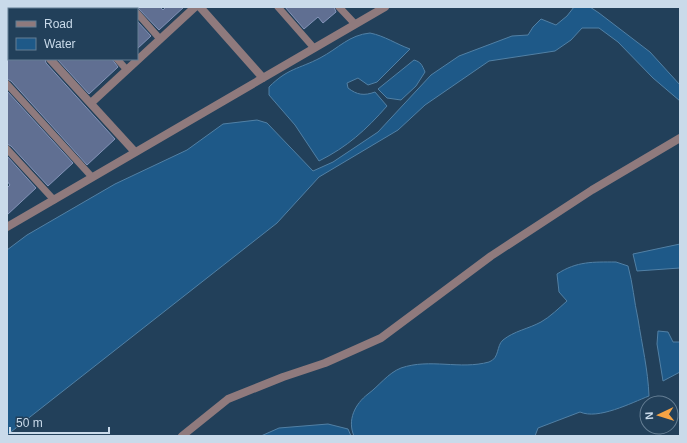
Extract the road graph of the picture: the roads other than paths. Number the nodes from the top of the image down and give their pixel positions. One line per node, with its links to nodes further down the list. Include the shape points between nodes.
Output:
1 (195, 7): 8 (street)
2 (200, 7): 15 (street)
3 (278, 7): 9 (lane)
4 (339, 7): 7 (lane)
5 (385, 7): 7 (street)
6 (138, 14): 8 (lane)
7 (354, 24): 9 (street)
8 (160, 39): 13 (street)
9 (314, 48): 15 (street)
10 (51, 60): 17 (street)
11 (117, 60): 14 (lane)
12 (138, 60): 14 (street)
13 (138, 60)
14 (127, 70): 17 (street)
15 (263, 78): 20 (street)
16 (7, 84): 21 (lane)
17 (91, 104): 20 (street)
18 (680, 138): 24 (street, via 592,190 498,252 381,338 325,363 228,399)
19 (7, 149): 22 (lane)
20 (135, 152): 21 (street)
21 (92, 178): 22 (street)
22 (54, 200): 23 (street)
23 (8, 226)
24 (182, 436)

